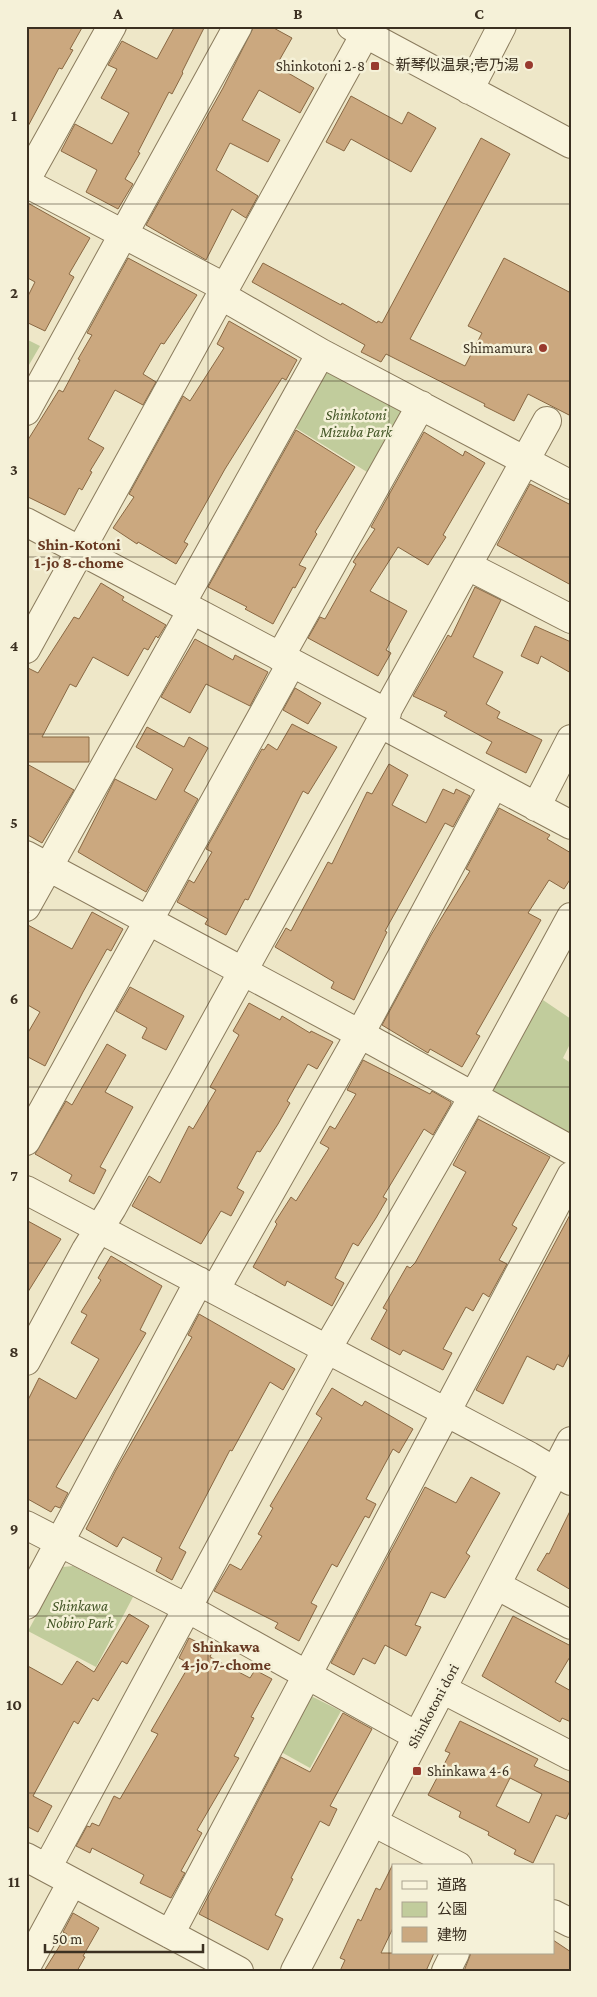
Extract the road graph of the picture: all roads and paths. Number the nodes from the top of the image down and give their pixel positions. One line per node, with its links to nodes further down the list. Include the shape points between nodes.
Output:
1 (112, 26): 7 (street)
2 (238, 26): 8 (street)
3 (502, 26): 5 (street)
4 (358, 30): 5 (street); 9 (street)
5 (469, 90): 6 (street)
6 (571, 144)
7 (26, 181): 8 (street)
8 (123, 234): 9 (street); 12 (street)
9 (224, 292): 10 (street); 17 (street)
10 (321, 353): 11 (street); 19 (street)
11 (421, 406): 14 (street); 22 (street)
12 (26, 411)
13 (547, 422): 14 (street)
14 (526, 462): 15 (street); 18 (street)
15 (571, 485)
16 (26, 522): 17 (street)
17 (81, 551): 19 (street); 21 (street)
18 (468, 566): 20 (street); 23 (street)
19 (187, 607): 22 (street); 28 (street)
20 (571, 619)
21 (26, 649)
22 (285, 661): 23 (street); 31 (street)
23 (384, 718): 25 (street); 32 (street)
24 (571, 739): 26 (street)
25 (494, 784): 26 (street); 33 (street)
26 (536, 807): 27 (street)
27 (571, 825)
28 (37, 861): 29 (street); 31 (street)
29 (26, 907)
30 (571, 917): 34 (street)
31 (147, 920): 32 (street); 35 (street)
32 (243, 972): 33 (street); 39 (street)
33 (360, 1034): 34 (street); 40 (street)
34 (473, 1097): 36 (street); 41 (street)
35 (26, 1141)
36 (571, 1150)
37 (571, 1176): 43 (street)
38 (26, 1190): 39 (street)
39 (99, 1228): 40 (street); 42 (street)
40 (207, 1286): 41 (street); 47 (street)
41 (327, 1349): 43 (street); 50 (street)
42 (26, 1361)
43 (446, 1412): 45 (street); 52 (street)
44 (571, 1441): 45 (street, Shinkotoni dori)
45 (563, 1476): 48 (street, Shinkotoni dori)
46 (26, 1525): 47 (street)
47 (60, 1543): 49 (street); 50 (street)
48 (496, 1586): 51 (street); 53 (street, Shinkotoni dori)
49 (26, 1605)
50 (187, 1608): 52 (street); 57 (street)
51 (571, 1625)
52 (307, 1673): 54 (street); 62 (street)
53 (442, 1689): 54 (street, Shinkotoni dori); 55 (street)
54 (417, 1736): 56 (street, Shinkotoni dori)
55 (571, 1756)
56 (372, 1822): 58 (street); 66 (street, Shinkotoni dori)
57 (36, 1863): 59 (street)
58 (454, 1864)
59 (72, 1882): 62 (street); 64 (street)
60 (554, 1914): 61 (street)
61 (571, 1923)
62 (170, 1934): 65 (street)
63 (454, 1954): 67 (street)
64 (26, 1967)
65 (239, 1971)
66 (295, 1971)
67 (446, 1971)

